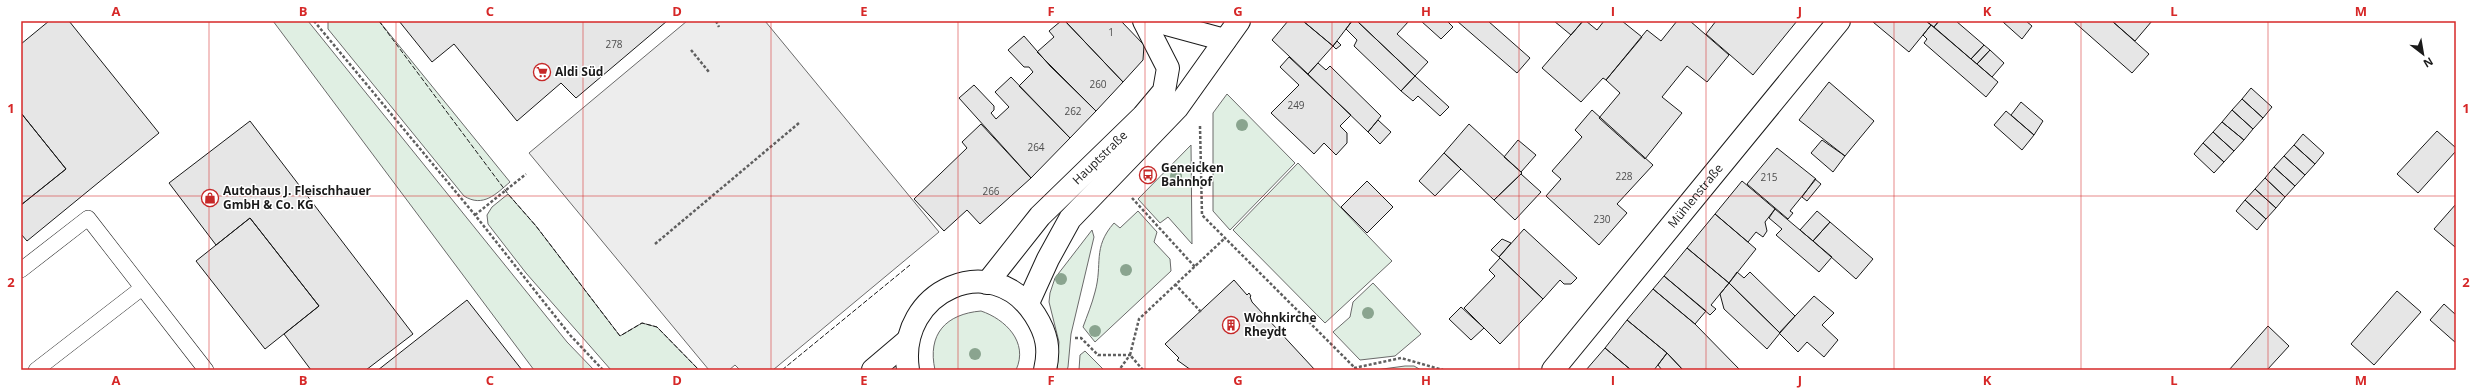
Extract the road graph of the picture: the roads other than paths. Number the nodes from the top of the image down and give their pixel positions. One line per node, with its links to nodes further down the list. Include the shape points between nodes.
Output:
1 (1144, 21): 7 (street, Hauptstraße, via 1168,68 1164,91 1143,116 1040,216)
2 (1156, 21): 5 (street)
3 (1240, 21): 5 (street, Hauptstraße)
4 (1839, 21): 16 (street, Mühlenstraße)
5 (1225, 40): 9 (street, Hauptstraße, via 1177,108 1070,219 1048,258)
6 (21, 270): 8 (lane, via 88,218)
7 (987, 283): 9 (street, via 1011,290); 10 (street, via 967,283 948,288 928,302 914,320)
8 (142, 288): 11 (lane); 12 (lane)
9 (1028, 303): 15 (street, via 1044,329 1048,356)
10 (906, 342): 13 (street); 14 (street)
11 (36, 370)
12 (206, 370)
13 (873, 370)
14 (908, 370)
15 (1045, 370)
16 (1553, 370)

